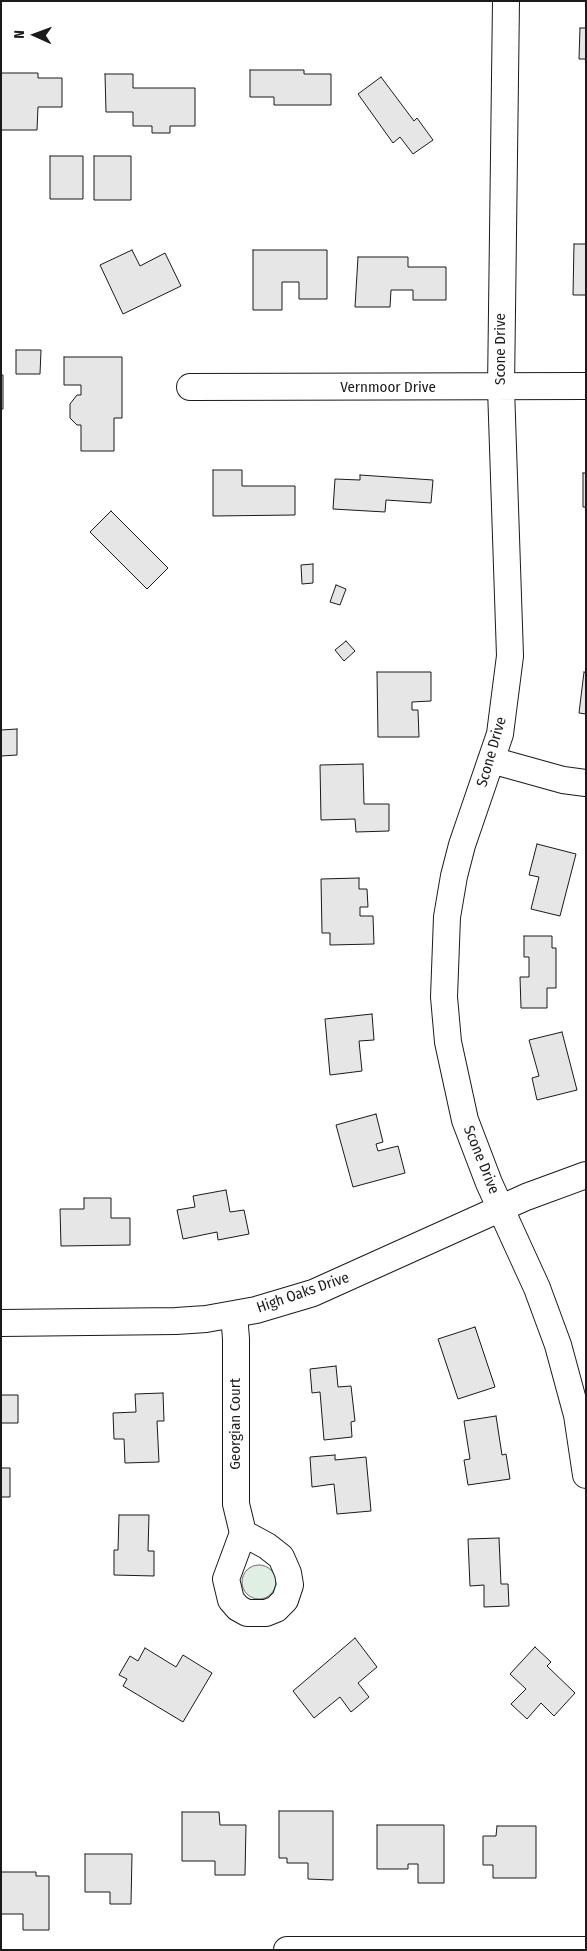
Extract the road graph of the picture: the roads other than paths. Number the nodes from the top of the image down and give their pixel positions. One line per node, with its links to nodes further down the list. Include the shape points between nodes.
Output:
1 (506, 1): 4 (street, Scone Drive)
2 (586, 386): 4 (street, Vernmoor Drive)
3 (190, 387): 4 (street, Vernmoor Drive)
4 (501, 388): 5 (street, Scone Drive, via 510,656 500,734)
5 (491, 760): 6 (street); 8 (street, Scone Drive, via 454,876 446,927 444,997 448,1042 465,1120)
6 (586, 783)
7 (586, 1175): 8 (street, High Oaks Drive)
8 (501, 1208): 9 (street, High Oaks Drive, via 313,1293); 11 (street, Scone Drive, via 537,1288 558,1345 577,1415)
9 (234, 1314): 10 (street, High Oaks Drive, via 176,1321); 12 (street, Georgian Court, via 236,1494)
10 (1, 1323)
11 (586, 1474)
12 (243, 1533)
13 (287, 1950): 14 (street)
14 (586, 1950)

